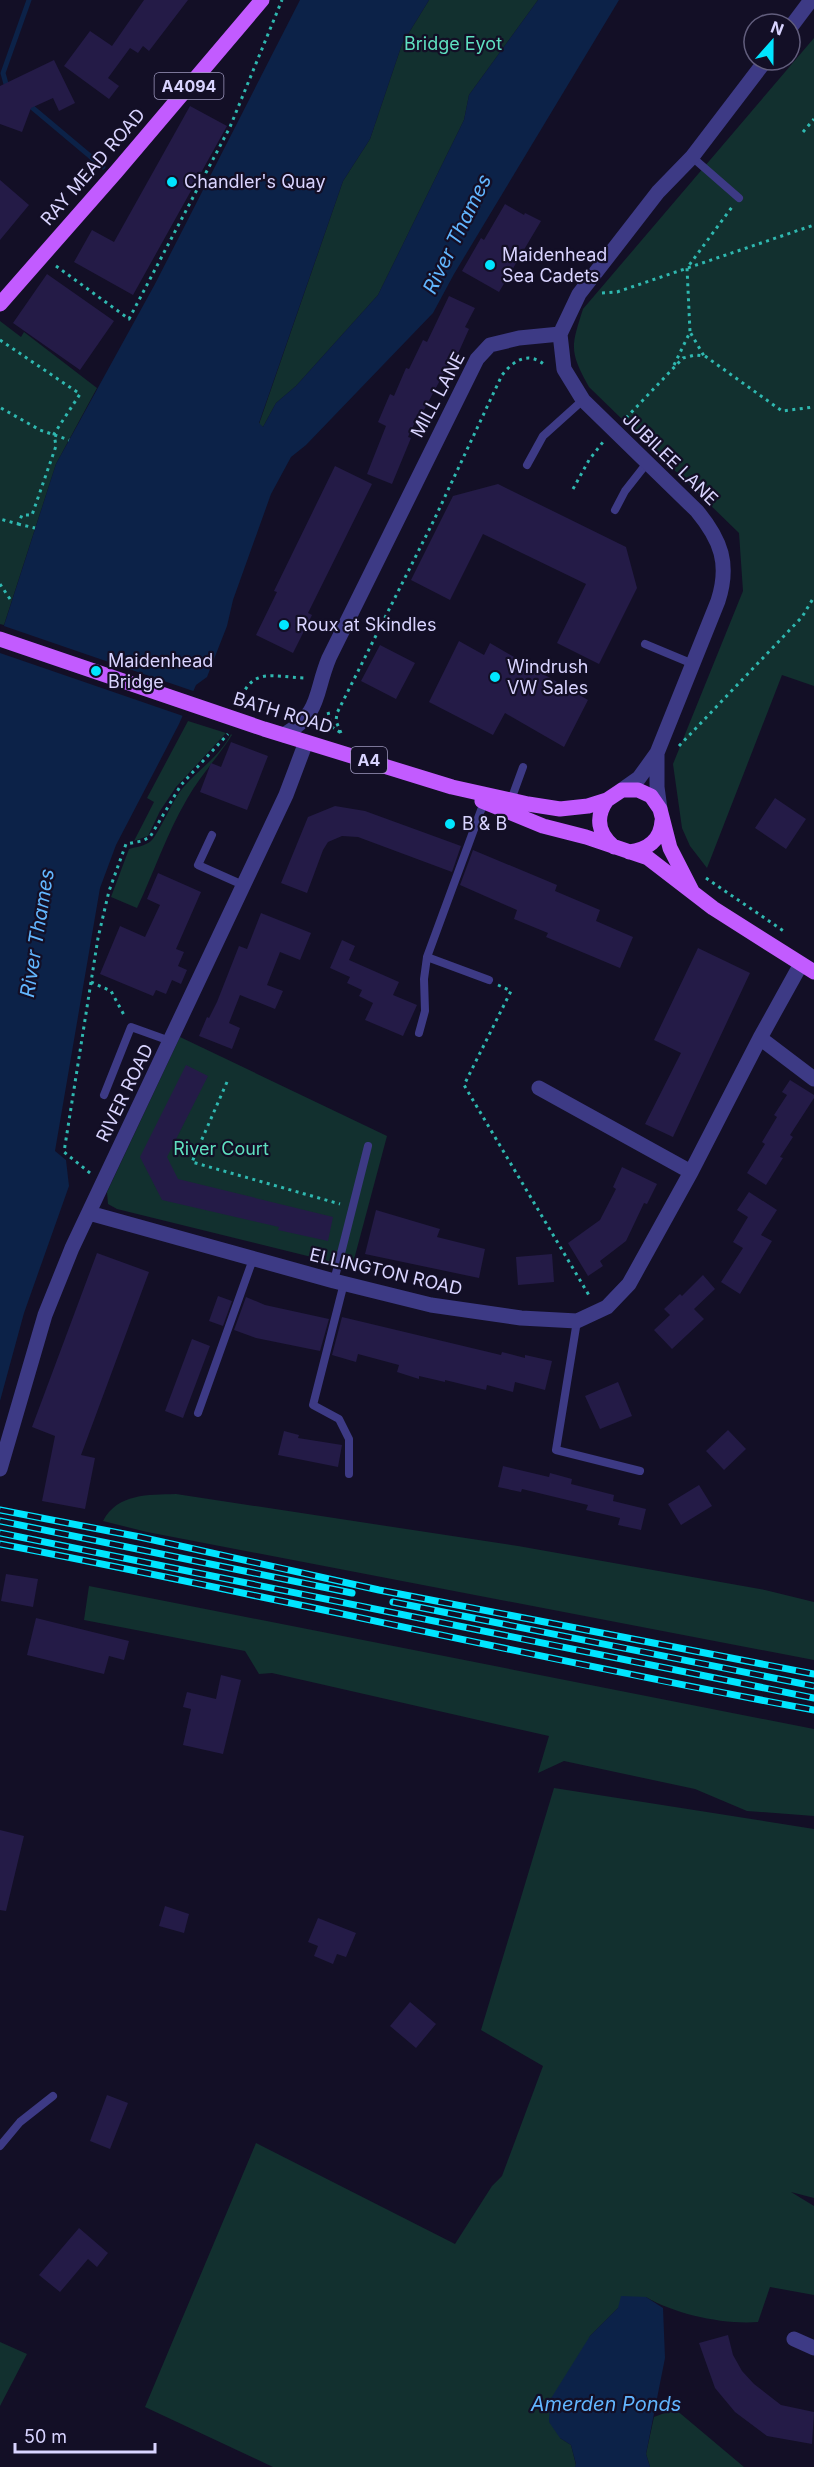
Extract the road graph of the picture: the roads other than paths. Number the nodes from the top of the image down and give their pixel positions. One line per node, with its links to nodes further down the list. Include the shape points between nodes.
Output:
1 (262, 0): 5 (main road, RAY MEAD ROAD / A4094)
2 (757, 72): 3 (street)
3 (692, 158): 4 (lane); 6 (street, via 658,192 579,294)
4 (739, 198)
5 (0, 304)
6 (560, 334): 7 (street, JUBILEE LANE, via 564,369); 14 (street, MILL LANE, via 490,345 477,359 329,658 316,702 307,717)
7 (583, 400): 8 (street, JUBILEE LANE, via 609,436); 9 (lane, via 543,436)
8 (647, 463): 10 (lane); 13 (street, JUBILEE LANE, via 710,526 723,560 720,596)
9 (527, 465)
10 (615, 510)
11 (0, 639): 14 (main road, BATH ROAD / A4)
12 (645, 644): 13 (lane)
13 (693, 664): 16 (street, JUBILEE LANE)
14 (284, 735): 15 (main road, BATH ROAD / A4)
15 (306, 742): 18 (main road, BATH ROAD / A4); 27 (street, RIVER ROAD, via 286,795)
16 (657, 753): 19 (street, JUBILEE LANE, via 639,778); 23 (street, JUBILEE LANE)
17 (523, 767): 21 (lane)
18 (452, 787): 21 (main road, BATH ROAD / A4); 22 (main road, BATH ROAD / A4)
19 (622, 790): 20 (main road, BATH ROAD / A4); 23 (main road, via 645,792)
20 (607, 800): 21 (main road, BATH ROAD / A4, via 561,808); 25 (main road, via 600,812 599,825)
21 (511, 801)
22 (484, 802): 25 (main road, BATH ROAD / A4, via 532,822); 29 (lane)
23 (661, 814): 26 (main road, via 660,832 651,845); 28 (main road, BATH ROAD / A4, via 670,848)
24 (212, 835): 27 (lane, via 198,865)
25 (614, 847): 26 (main road, BATH ROAD / A4)
26 (629, 852): 28 (main road, BATH ROAD / A4, via 648,858)
27 (243, 885): 35 (street, RIVER ROAD)
28 (692, 891): 30 (main road, BATH ROAD / A4)
29 (427, 957): 32 (lane); 33 (lane, via 425,1011)
30 (801, 964): 31 (main road, BATH ROAD / A4); 34 (street, ELLINGTON ROAD)
31 (814, 972)
32 (489, 981)
33 (419, 1033)
34 (760, 1038): 36 (street); 40 (street, ELLINGTON ROAD)
35 (171, 1042): 38 (lane, via 131,1028); 41 (street, RIVER ROAD)
36 (814, 1079)
37 (539, 1088): 40 (street)
38 (104, 1095)
39 (368, 1146): 43 (lane)
40 (691, 1172): 44 (street, ELLINGTON ROAD, via 629,1284 607,1307)
41 (89, 1213): 42 (street, ELLINGTON ROAD); 46 (street, RIVER ROAD, via 45,1315)
42 (252, 1259): 43 (street, ELLINGTON ROAD); 45 (lane)
43 (339, 1282): 44 (street, ELLINGTON ROAD, via 431,1305 521,1318); 48 (lane, via 313,1405 339,1419 349,1438)
44 (577, 1321): 47 (lane, via 556,1450)
45 (198, 1413)
46 (0, 1468)
47 (640, 1472)
48 (349, 1474)
49 (53, 2096): 50 (lane, via 20,2122)
50 (0, 2146)
51 (794, 2339): 52 (street)
52 (814, 2348)

